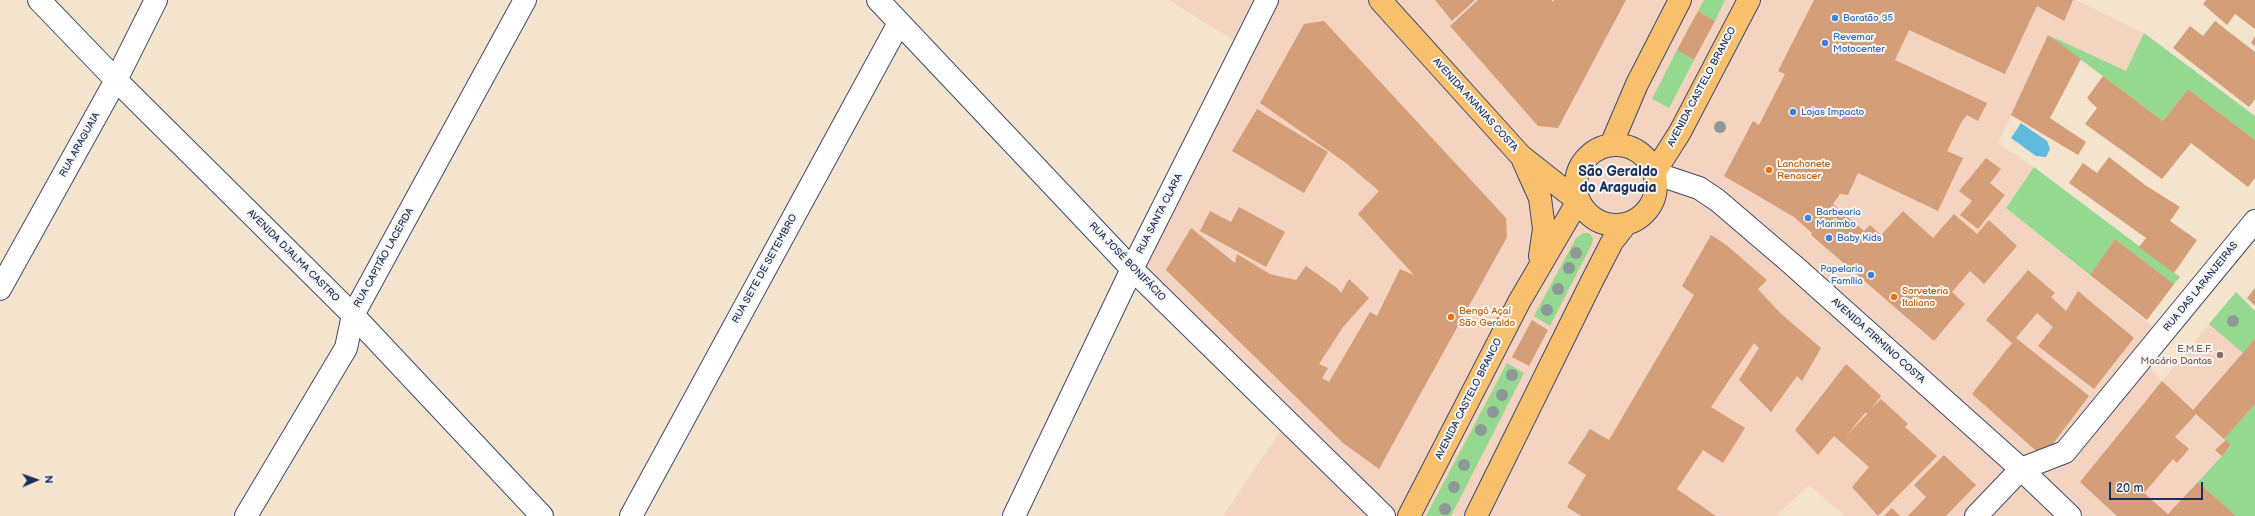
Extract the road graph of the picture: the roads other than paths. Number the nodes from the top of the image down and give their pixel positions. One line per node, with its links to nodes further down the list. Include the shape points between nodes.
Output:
1 (39, 0): 10 (street, AVENIDA DJALMA CASTRO)
2 (156, 0): 10 (street, RUA ARAGUAIA)
3 (525, 0): 20 (street, RUA CAPITÃO LACERDA)
4 (878, 0): 9 (street, RUA JOSÉ BONIFÁCIO)
5 (1267, 0): 18 (street, RUA SANTA CLARA)
6 (1380, 0): 12 (main road, AVENIDA ANANIAS COSTA)
7 (1680, 0): 11 (main road, via 1637,84)
8 (1749, 0): 13 (main road, AVENIDA CASTELO BRANCO, via 1680,132)
9 (899, 23): 18 (street, RUA JOSÉ BONIFÁCIO); 24 (street, RUA SETE DE SETEMBRO)
10 (116, 80): 19 (street, RUA ARAGUAIA); 20 (street, AVENIDA DJALMA CASTRO)
11 (1611, 144): 13 (main road, via 1625,145 1638,151 1648,160); 14 (main road, via 1597,149 1585,158 1578,171 1575,186)
12 (1521, 156): 14 (main road, AVENIDA ANANIAS COSTA); 17 (main road, via 1540,198 1544,229)
13 (1654, 173): 16 (main road, via 1656,189 1651,205 1640,217); 21 (street, AVENIDA FIRMINO COSTA, via 1698,188 1717,200)
14 (1578, 201): 16 (main road, via 1589,216 1607,225); 17 (main road, AVENIDA CASTELO BRANCO)
15 (2255, 221): 21 (street, RUA DAS LARANJEIRAS, via 2065,452)
16 (1626, 224): 28 (main road, via 1612,242 1595,275)
17 (1538, 266): 27 (main road, AVENIDA CASTELO BRANCO)
18 (1132, 269): 25 (street, RUA SANTA CLARA); 26 (street, RUA JOSÉ BONIFÁCIO)
19 (0, 289)
20 (353, 315): 22 (street, RUA CAPITÃO LACERDA, via 346,348); 23 (street, AVENIDA DJALMA CASTRO)
21 (2021, 469): 29 (street, RUA DAS LARANJEIRAS); 30 (street, AVENIDA FIRMINO COSTA)
22 (246, 516)
23 (542, 516)
24 (631, 516)
25 (1014, 516)
26 (1384, 516)
27 (1409, 516)
28 (1476, 516)
29 (1976, 516)
30 (2070, 516)

